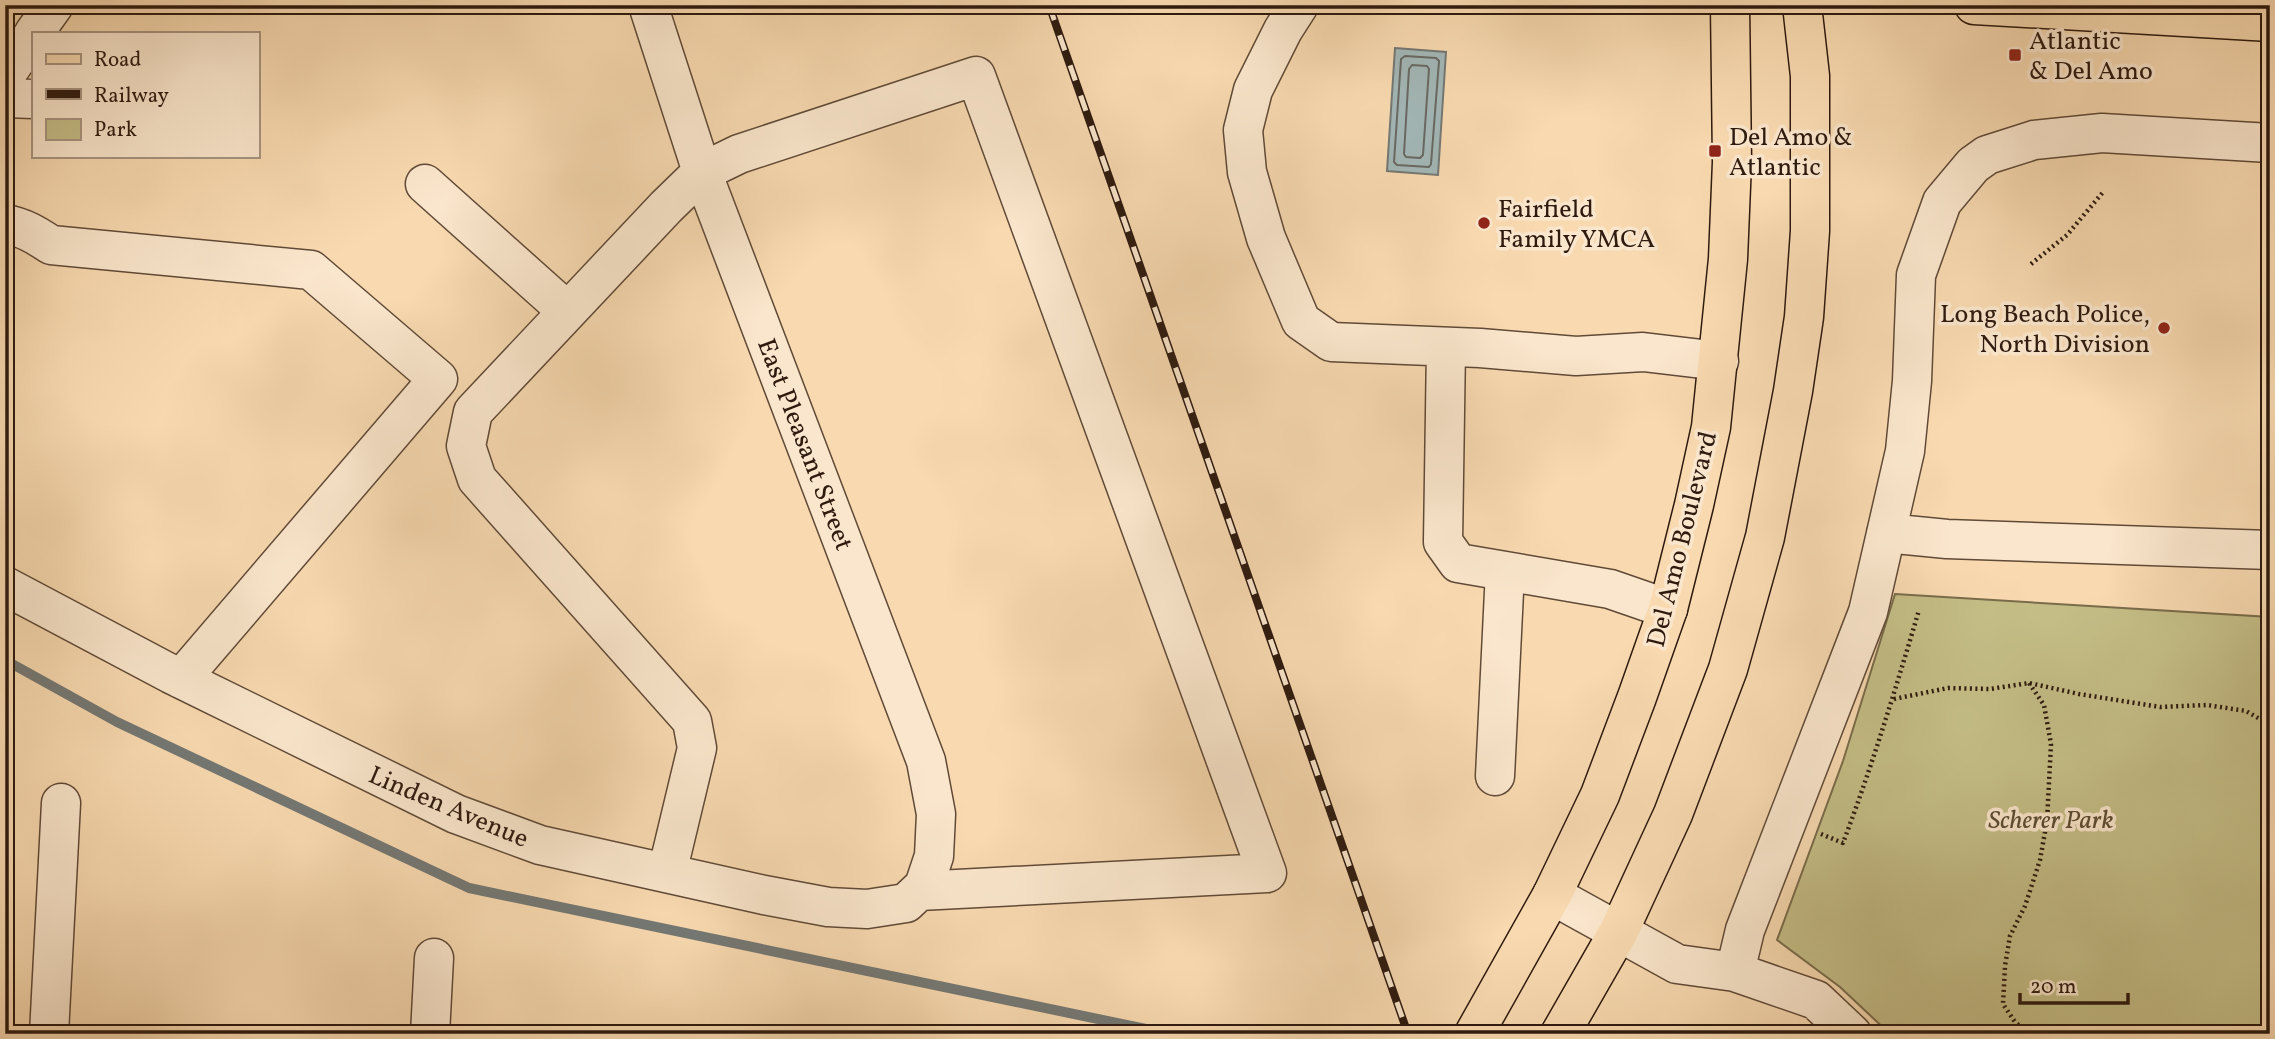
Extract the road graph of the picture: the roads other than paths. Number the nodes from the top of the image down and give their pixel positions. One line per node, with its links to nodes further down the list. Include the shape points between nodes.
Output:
1 (54, 5): 8 (street)
2 (648, 5): 14 (street, East Pleasant Street)
3 (1299, 5): 18 (street, via 1253,90 1242,130 1247,172 1266,239 1301,321 1331,342)
4 (1730, 5): 19 (main road, Del Amo Boulevard, via 1732,162)
5 (1802, 5): 31 (main road, via 1810,76 1810,231 1804,317 1765,537 1728,669 1673,814)
6 (1974, 5): 7 (main road)
7 (2270, 22)
8 (35, 32)
9 (32, 37): 10 (street)
10 (5, 76)
11 (5, 97): 12 (street)
12 (32, 99)
13 (2270, 143): 20 (street, via 2102,133 2034,140 1973,164 1942,202 1916,275 1905,451)
14 (702, 172): 17 (street); 29 (street, East Pleasant Street, via 926,761 936,814 934,856); 29 (street, via 739,154 976,76 1267,873)
15 (425, 184): 17 (street)
16 (5, 225): 25 (street, via 33,233 51,245 311,270 438,379)
17 (567, 311): 28 (street, via 473,412 466,446 477,479 692,721 697,747)
18 (1446, 347): 19 (street, via 1576,356 1643,352); 22 (street, via 1443,541 1458,563)
19 (1719, 361): 24 (main road, Del Amo Boulevard, via 1711,427)
20 (1886, 533): 21 (street); 33 (street, via 1868,612 1745,930)
21 (2270, 550)
22 (1505, 571): 24 (street, via 1610,589); 26 (street)
23 (5, 586): 25 (street, Linden Avenue)
24 (1668, 609): 30 (main road, Del Amo Boulevard, via 1600,795)
25 (181, 679): 28 (street, Linden Avenue, via 456,814 540,845)
26 (1495, 776)
27 (61, 803): 34 (street)
28 (667, 873): 29 (street, Linden Avenue, via 828,907 892,906 906,902)
29 (921, 889)
30 (1552, 895): 31 (street); 36 (main road, Del Amo Boulevard)
31 (1619, 931): 33 (street, via 1677,964); 37 (main road)
32 (434, 958): 35 (street)
33 (1735, 972): 38 (street, via 1816,1000)
34 (49, 1034)
35 (430, 1034)
36 (1474, 1034)
37 (1560, 1034)
38 (1852, 1034)

